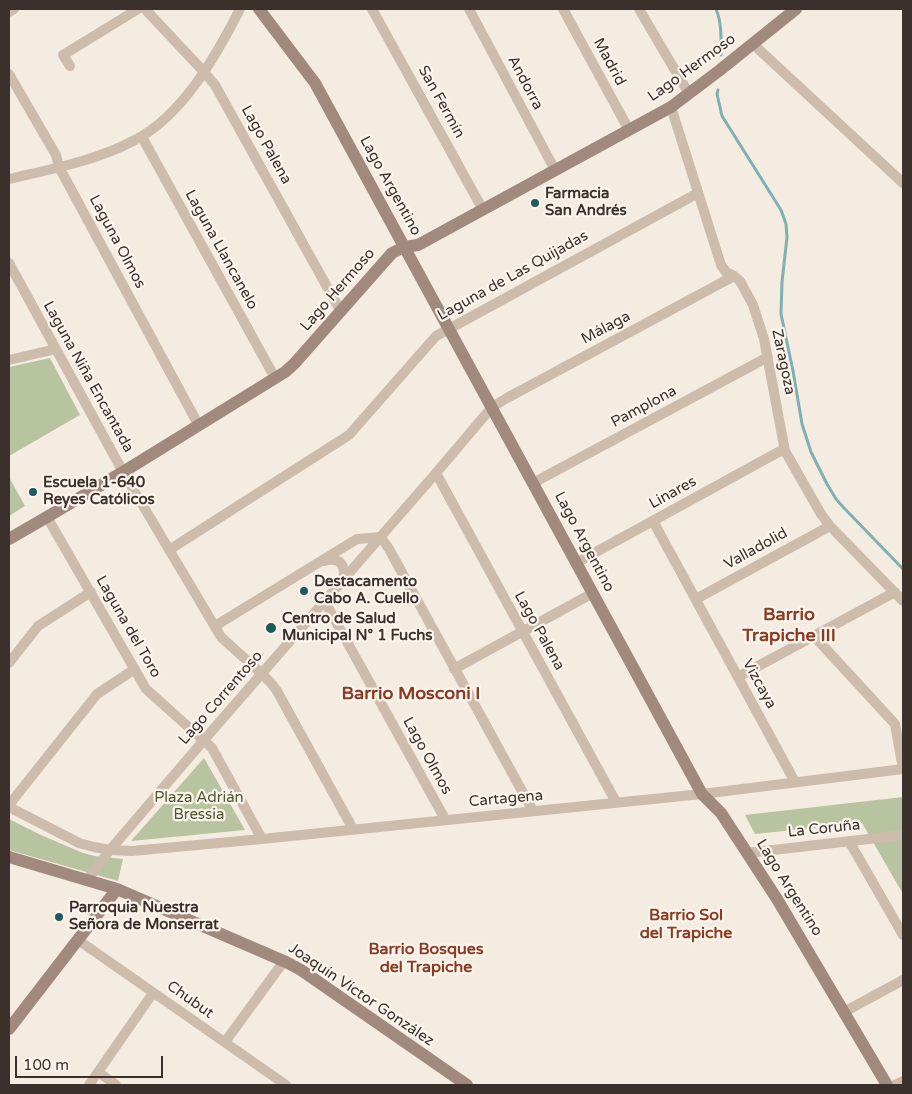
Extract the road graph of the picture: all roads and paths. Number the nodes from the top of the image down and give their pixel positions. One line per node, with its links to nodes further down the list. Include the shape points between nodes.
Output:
1 (14, 9): 11 (street)
2 (138, 9): 13 (street, via 63,55)
3 (145, 9): 14 (street, Lago Palena)
4 (240, 9): 14 (street)
5 (259, 9): 26 (street, Lago Argentino, via 315,83)
6 (372, 9): 25 (street, San Fermín)
7 (469, 9): 21 (street, Andorra)
8 (563, 9): 18 (street, Madrid)
9 (639, 9): 16 (street)
10 (796, 9): 12 (street, Lago Hermoso)
11 (9, 12)
12 (753, 44): 16 (street, Lago Hermoso); 23 (street)
13 (70, 66)
14 (204, 72): 19 (street, via 175,109); 29 (street, Lago Palena, via 216,85)
15 (9, 74): 20 (street, Laguna Olmos, via 56,155)
16 (689, 94): 17 (street, Lago Hermoso)
17 (671, 107): 18 (street, Lago Hermoso); 24 (street, Zaragoza)
18 (629, 130): 21 (street, Lago Hermoso)
19 (142, 137): 20 (street); 34 (street, Laguna Llancanelo)
20 (59, 167): 22 (street); 36 (street, Laguna Olmos)
21 (555, 170): 25 (street, Lago Hermoso)
22 (9, 179)
23 (903, 183)
24 (698, 193): 28 (street, Zaragoza, via 721,265); 30 (street, Laguna de Las Quijadas)
25 (483, 210): 26 (street, Lago Hermoso, via 418,245)
26 (404, 247): 29 (street, Lago Hermoso, via 392,253); 30 (street, Lago Argentino)
27 (10, 266): 31 (street, Laguna Niña Encantada)
28 (734, 276): 32 (street, Zaragoza, via 752,305); 35 (street, Málaga)
29 (341, 312): 34 (street, Lago Hermoso, via 294,364)
30 (449, 328): 35 (street, Lago Argentino); 46 (street, Laguna de Las Quijadas, via 436,336 349,435)
31 (56, 349): 33 (street); 38 (street, Laguna Niña Encantada)
32 (768, 357): 37 (street, Zaragoza); 40 (street, Pamplona)
33 (9, 360)
34 (275, 378): 36 (street, Lago Hermoso)
35 (492, 407): 39 (street, Lago Correntoso); 40 (street, Lago Argentino)
36 (199, 426): 38 (street, Lago Hermoso)
37 (784, 449): 42 (street, Linares); 43 (street, Zaragoza)
38 (123, 472): 41 (street, Lago Hermoso); 46 (street, Laguna Niña Encantada)
39 (436, 473): 44 (street, Lago Correntoso); 57 (street, Lago Palena)
40 (533, 483): 48 (street, Lago Argentino)
41 (47, 518): 45 (street, Lago Hermoso); 50 (street, Laguna del Toro)
42 (653, 520): 48 (street, Linares); 53 (street, Vizcaya)
43 (830, 526): 52 (street, Zaragoza); 53 (street, Valladolid)
44 (381, 537): 47 (street, via 357,539); 49 (street, Lago Correntoso); 61 (street)
45 (9, 539)
46 (169, 550): 56 (street, Laguna Niña Encantada)
47 (318, 563): 49 (street, via 333,559 341,562); 56 (street)
48 (576, 563): 51 (street, Lago Argentino)
49 (343, 580): 55 (street, Lago Correntoso)
50 (90, 592): 59 (street, via 38,626); 60 (street, Laguna del Toro)
51 (593, 592): 57 (street); 67 (street, Lago Argentino)
52 (895, 592): 54 (street, Zaragoza); 58 (street)
53 (696, 599): 63 (street, Vizcaya)
54 (903, 601)
55 (325, 602): 62 (street, Lago Correntoso); 71 (street, Lago Olmos)
56 (214, 626): 62 (street, Laguna Niña Encantada, via 221,637)
57 (522, 631): 61 (street); 68 (street, Lago Palena)
58 (814, 636): 63 (street); 65 (street, via 896,724)
59 (9, 663)
60 (135, 669): 64 (street, Laguna del Toro, via 146,689); 69 (street, via 97,694)
61 (454, 669): 70 (street)
62 (262, 674): 64 (street, Lago Correntoso); 72 (street, Laguna Niña Encantada, via 277,690)
63 (738, 677): 66 (street, Vizcaya)
64 (204, 740): 74 (street, Laguna del Toro, via 218,756); 76 (street, Lago Correntoso)
65 (903, 769): 66 (street, Cartagena)
66 (796, 782): 67 (street, Cartagena)
67 (702, 794): 68 (street, Cartagena); 77 (street, Lago Argentino, via 722,813)
68 (616, 802): 70 (street, Cartagena)
69 (9, 806): 76 (street, Cartagena, via 79,843)
70 (533, 811): 71 (street, Cartagena)
71 (445, 819): 72 (street, Cartagena)
72 (353, 829): 74 (street, Cartagena)
73 (903, 835): 75 (street, La Coruña)
74 (262, 839): 76 (street, Cartagena, via 132,851)
75 (848, 841): 77 (street, La Coruña); 81 (street)
76 (110, 850): 79 (street, Lago Correntoso)
77 (747, 853): 86 (street, Lago Argentino)
78 (10, 860): 79 (street, Joaquín Víctor González)
79 (87, 880): 80 (street, Joaquín Víctor González)
80 (117, 889): 82 (street); 83 (street, Joaquín Víctor González)
81 (903, 935)
82 (78, 940): 85 (street, Chubut); 87 (street)
83 (284, 961): 88 (street); 94 (street, Joaquín Víctor González)
84 (903, 980): 86 (street)
85 (153, 993): 88 (street, Chubut); 89 (street)
86 (844, 1012): 95 (street, Lago Argentino)
87 (9, 1029)
88 (225, 1042): 93 (street, Chubut)
89 (98, 1072): 91 (street); 92 (street)
90 (903, 1081): 96 (street)
91 (89, 1085)
92 (116, 1085)
93 (286, 1085)
94 (467, 1085)
95 (887, 1085)
96 (895, 1085)

